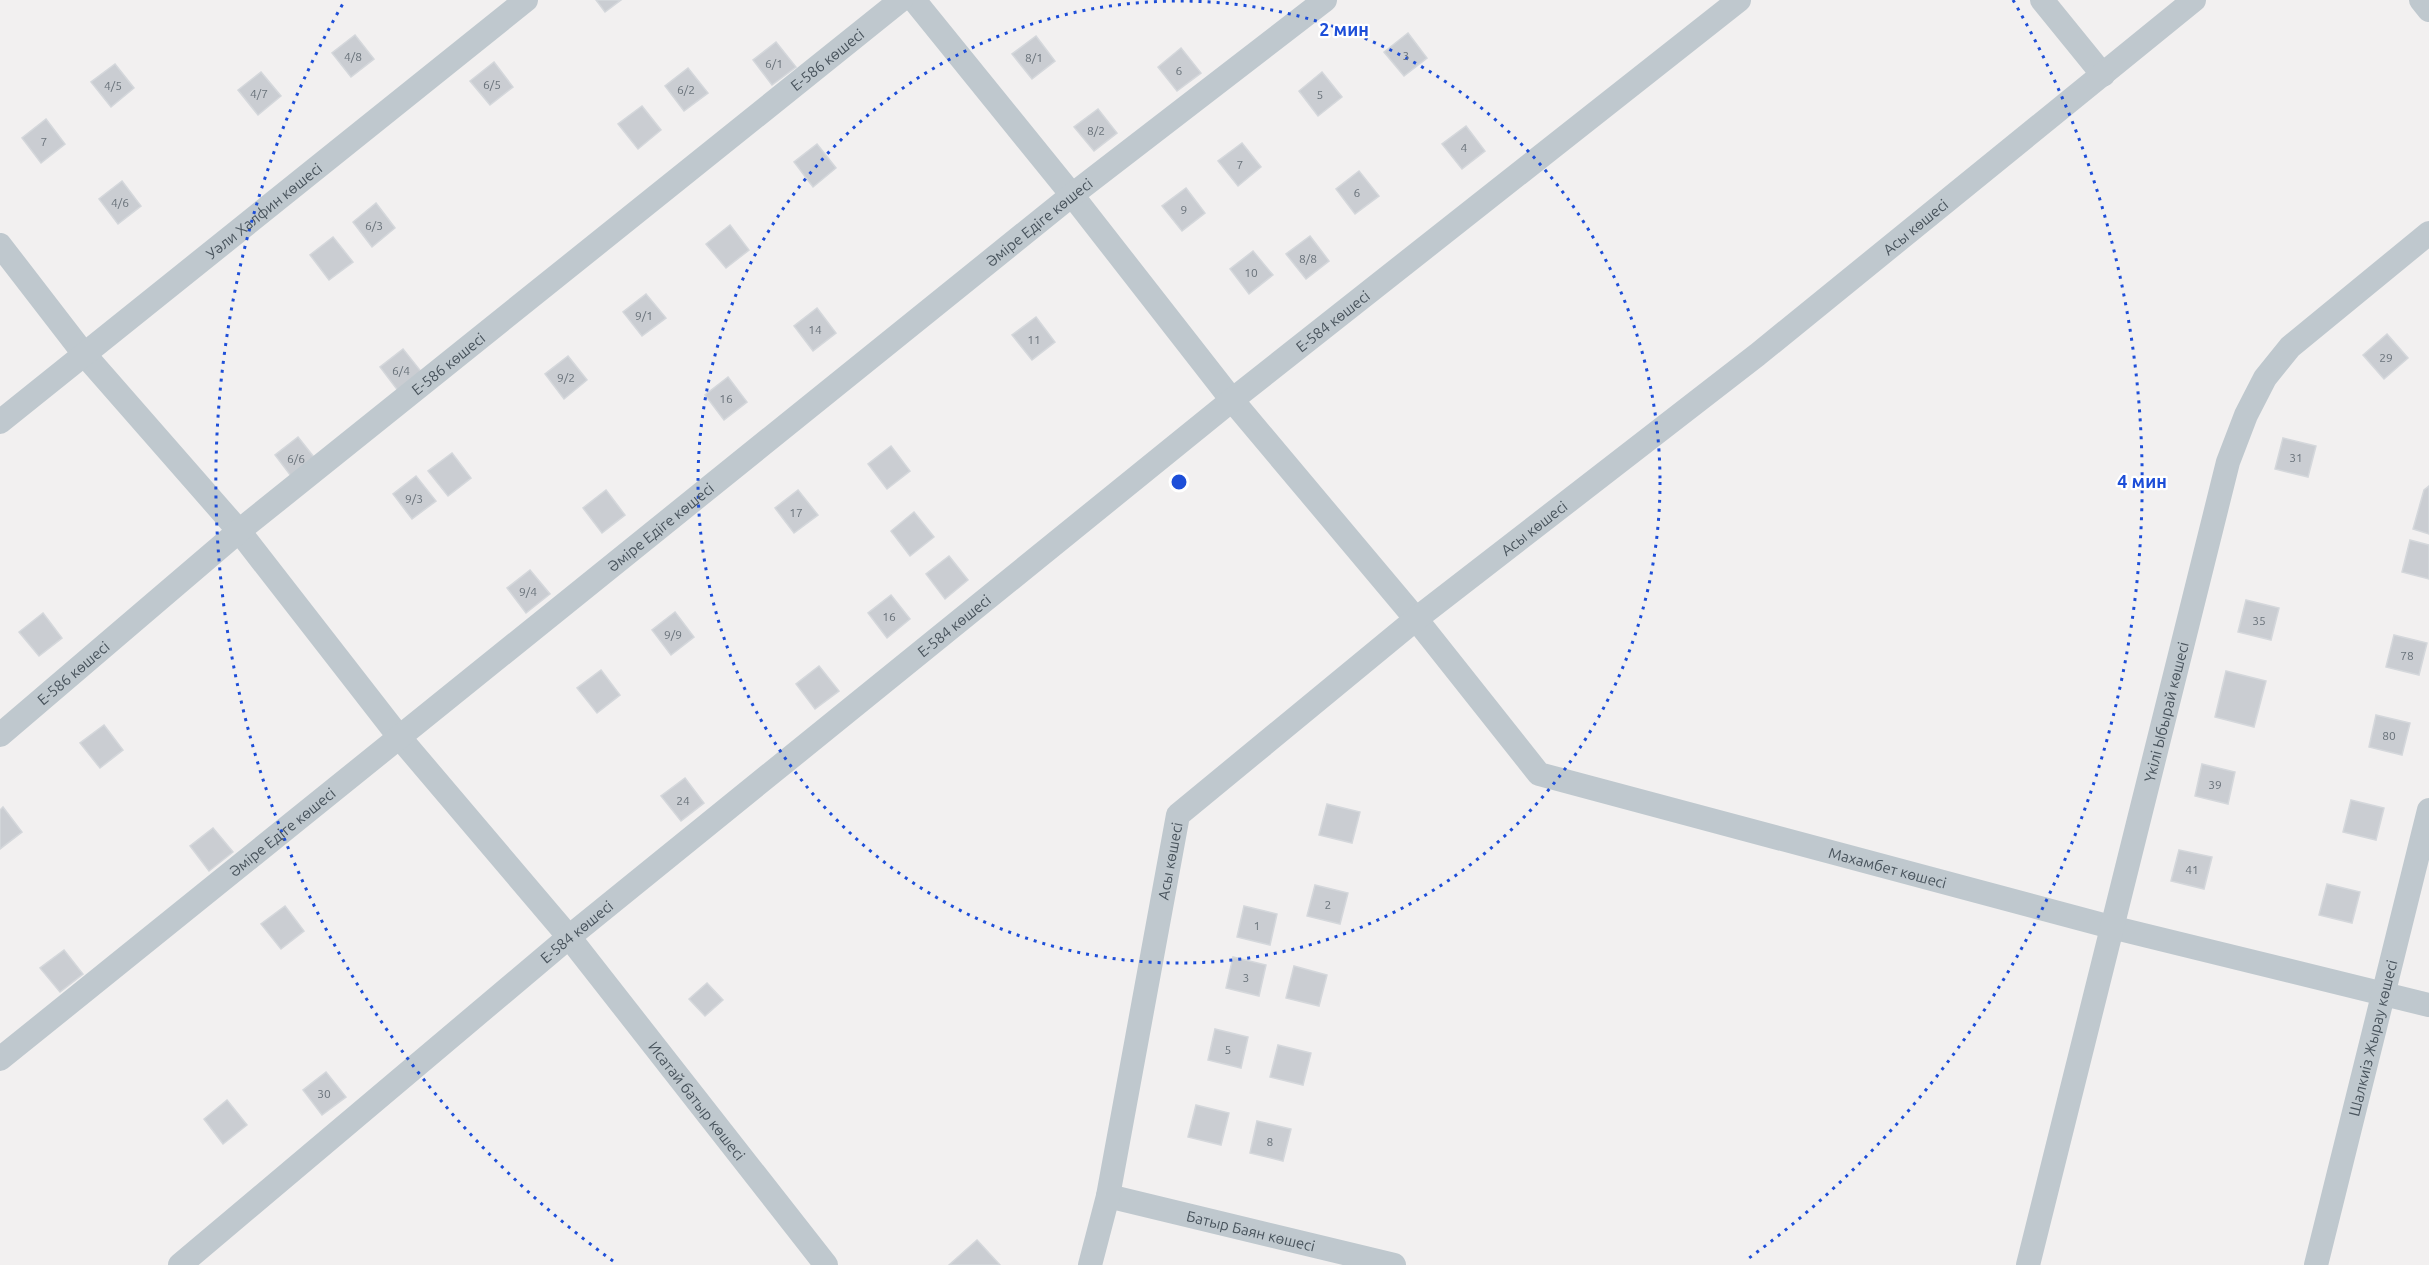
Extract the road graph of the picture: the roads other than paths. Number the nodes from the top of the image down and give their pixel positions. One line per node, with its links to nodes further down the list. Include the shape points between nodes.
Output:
1 (526, 0): 14 (street, Уәли Халфин көшесі)
2 (901, 0): 17 (street, Е-586 көшесі)
3 (914, 0): 11 (street, Махамбет көшесі)
4 (1325, 0): 11 (street, Әміре Едіге көшесі)
5 (1738, 0): 15 (street, Е-584 көшесі)
6 (2042, 0): 10 (street)
7 (2194, 0): 10 (street, Асы көшесі)
8 (2421, 0): 9 (street)
9 (2429, 10)
10 (2103, 75): 18 (street, Асы көшесі, via 1757,355)
11 (1072, 195): 15 (street, Махамбет көшесі); 20 (street, Әміре Едіге көшесі)
12 (2429, 233): 22 (street, Үкілі Ыбырай көшесі, via 2289,347 2265,378 2246,415 2228,462)
13 (0, 245): 14 (street, Исатай батыр көшесі)
14 (84, 354): 16 (street, Уәли Халфин көшесі); 17 (street, Исатай батыр көшесі)
15 (1233, 400): 18 (street, Махамбет көшесі); 23 (street, Е-584 көшесі)
16 (0, 422)
17 (239, 531): 19 (street, Е-586 көшесі); 20 (street, Исатай батыр көшесі)
18 (1416, 619): 22 (street, Махамбет көшесі, via 1539,774); 27 (street, Асы көшесі, via 1178,815)
19 (0, 735)
20 (400, 738): 23 (street, Исатай батыр көшесі); 26 (street, Әміре Едіге көшесі)
21 (2429, 810): 24 (street, Шалкиіз Жырау көшесі)
22 (2111, 927): 24 (street, Махамбет көшесі); 32 (street, Үкілі Ыбырай көшесі)
23 (568, 937): 28 (street, Е-584 көшесі); 29 (street, Исатай батыр көшесі)
24 (2384, 995): 25 (street, Махамбет көшесі); 33 (street, Шалкиіз Жырау көшесі)
25 (2429, 1005)
26 (0, 1059)
27 (1108, 1196): 30 (street, Асы көшесі); 31 (street, Батыр Баян көшесі)
28 (180, 1265)
29 (826, 1265)
30 (1090, 1265)
31 (1394, 1265)
32 (2028, 1265)
33 (2316, 1265)

